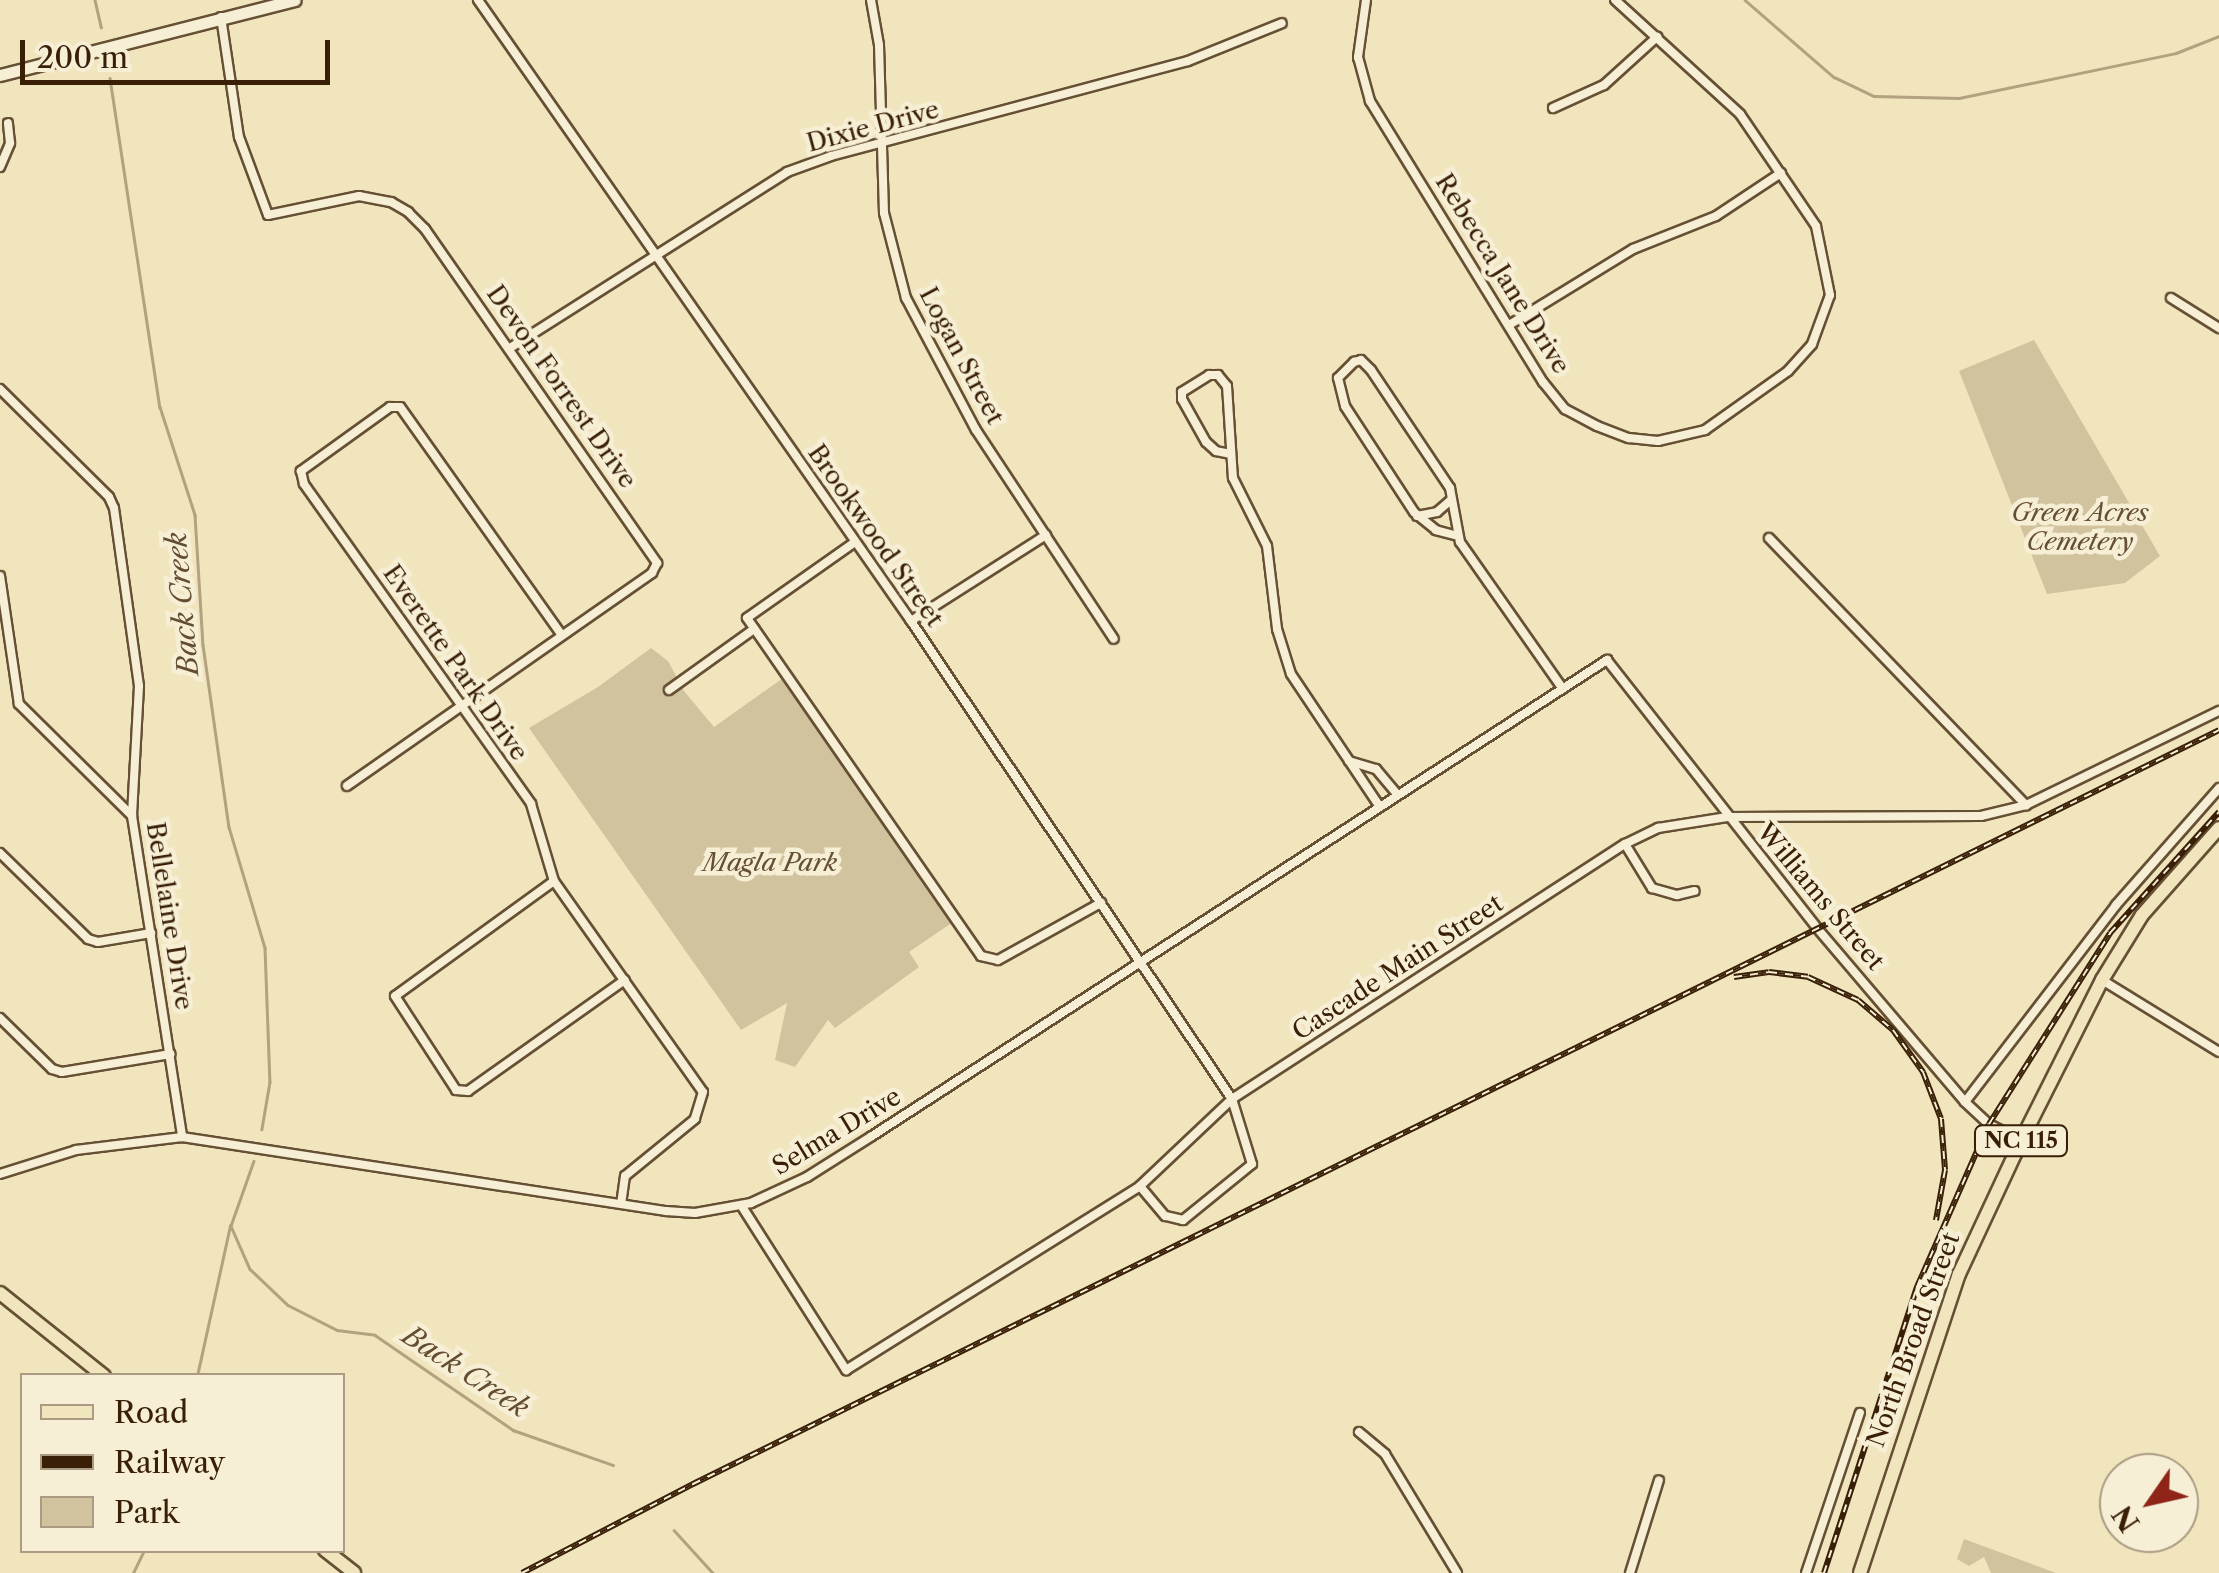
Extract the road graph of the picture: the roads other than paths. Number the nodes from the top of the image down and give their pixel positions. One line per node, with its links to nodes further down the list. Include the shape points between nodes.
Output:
1 (478, 0): 15 (street, Brookwood Street)
2 (871, 0): 12 (street, Logan Street)
3 (1366, 0): 17 (street, Rebecca Jane Drive, via 1358,57 1370,101)
4 (1615, 0): 8 (street, Rebecca Jane Drive)
5 (292, 1): 6 (main road)
6 (222, 17): 9 (main road); 19 (street, Devon Forrest Drive, via 238,137 268,215 345,196 391,202 426,230)
7 (1282, 23): 12 (street, Dixie Drive, via 1175,65)
8 (1657, 37): 10 (street, via 1604,85); 14 (street, Rebecca Jane Drive, via 1740,114)
9 (0, 75)
10 (1553, 108)
11 (8, 123): 13 (street, via 10,143)
12 (882, 143): 15 (street, Dixie Drive, via 787,172); 24 (street, Logan Street, via 884,213 906,298 976,430)
13 (0, 167)
14 (1782, 173): 17 (street, via 1716,216 1632,249); 17 (street, Rebecca Jane Drive, via 1816,226 1823,250 1830,295 1823,322 1788,371 1704,430 1658,441 1630,438 1565,409)
15 (654, 254): 19 (street, Dixie Drive); 27 (street, Brookwood Street)
16 (2171, 298): 18 (street)
17 (1509, 325)
18 (2219, 328)
19 (510, 348): 31 (street, Devon Forrest Drive, via 657,563 652,573)
20 (0, 389): 44 (street, Bellelaine Drive, via 114,508 138,686)
21 (1231, 454): 21 (street, via 1226,386 1209,375 1182,392 1182,399 1206,442); 38 (street, via 1232,478 1272,564 1276,629 1291,674)
22 (1452, 498): 23 (street, via 1437,512); 23 (street, via 1371,370 1354,362 1340,374 1338,392); 25 (street)
23 (1416, 516): 25 (street)
24 (1046, 535): 29 (street); 32 (street, Logan Street)
25 (1458, 536): 34 (street)
26 (1769, 538): 42 (street)
27 (855, 542): 29 (street, Brookwood Street); 30 (street, via 746,618)
28 (0, 576): 44 (street, via 19,704)
29 (911, 621): 51 (street, Brookwood Street)
30 (754, 630): 35 (street); 51 (street, via 981,956 998,960)
31 (561, 634): 36 (street, Devon Forrest Drive); 36 (street, Everette Park Drive, via 400,407 310,462 301,471 304,484)
32 (1114, 639)
33 (1607, 660): 34 (street, Selma Drive); 45 (street, Williams Street)
34 (1562, 688): 41 (street, Selma Drive)
35 (669, 690)
36 (460, 705): 39 (street, Devon Forrest Drive); 49 (street, Everette Park Drive, via 531,804)
37 (2219, 711): 42 (street, Cascade Main Street)
38 (1349, 761): 41 (street, via 1376,769); 43 (street)
39 (347, 786)
40 (2219, 788): 60 (street, via 2116,904)
41 (1398, 795): 43 (street, Selma Drive)
42 (2026, 805): 45 (street, Cascade Main Street, via 1934,818)
43 (1380, 808): 53 (street, Selma Drive)
44 (132, 816): 52 (street, Bellelaine Drive)
45 (1727, 817): 47 (street, Cascade Main Street, via 1686,820); 60 (street, Williams Street)
46 (2219, 828): 55 (main road, North Broad Street / NC 115, via 2142,915)
47 (1625, 844): 50 (street, via 1652,888 1677,895); 59 (street, Cascade Main Street)
48 (0, 853): 52 (street, via 88,939)
49 (554, 881): 54 (street, Everette Park Drive); 54 (street, via 395,996 456,1090 468,1091)
50 (1695, 891)
51 (1100, 904): 53 (street, Brookwood Street)
52 (151, 933): 58 (street, Bellelaine Drive)
53 (1140, 962): 59 (street, Brookwood Street); 66 (street, Selma Drive, via 807,1177)
54 (624, 980): 65 (street, Everette Park Drive, via 698,1083 703,1102 695,1119 634,1165)
55 (2102, 980): 57 (street); 62 (main road, North Broad Street / NC 115)
56 (0, 1018): 58 (street, via 62,1072)
57 (2219, 1052)
58 (170, 1054): 61 (street, Bellelaine Drive)
59 (1232, 1100): 64 (street, Cascade Main Street); 64 (street, Brookwood Street, via 1252,1164 1184,1220 1165,1216)
60 (1965, 1102): 62 (street, Williams Street)
61 (182, 1137): 63 (street, Selma Drive, via 76,1150); 65 (street, Selma Drive)
62 (2021, 1142): 77 (main road, North Broad Street / NC 115, via 1958,1274)
63 (0, 1174)
64 (1140, 1186): 66 (street, Cascade Main Street, via 846,1370)
65 (620, 1203): 66 (street, Selma Drive, via 694,1212)
66 (741, 1205)
67 (0, 1293): 68 (main road)
68 (100, 1373)
69 (1860, 1413): 76 (street)
70 (1359, 1432): 74 (street, via 1385,1454)
71 (1659, 1480): 75 (street)
72 (329, 1553): 73 (main road)
73 (354, 1573)
74 (1456, 1573)
75 (1630, 1573)
76 (1806, 1573)
77 (1860, 1573)

